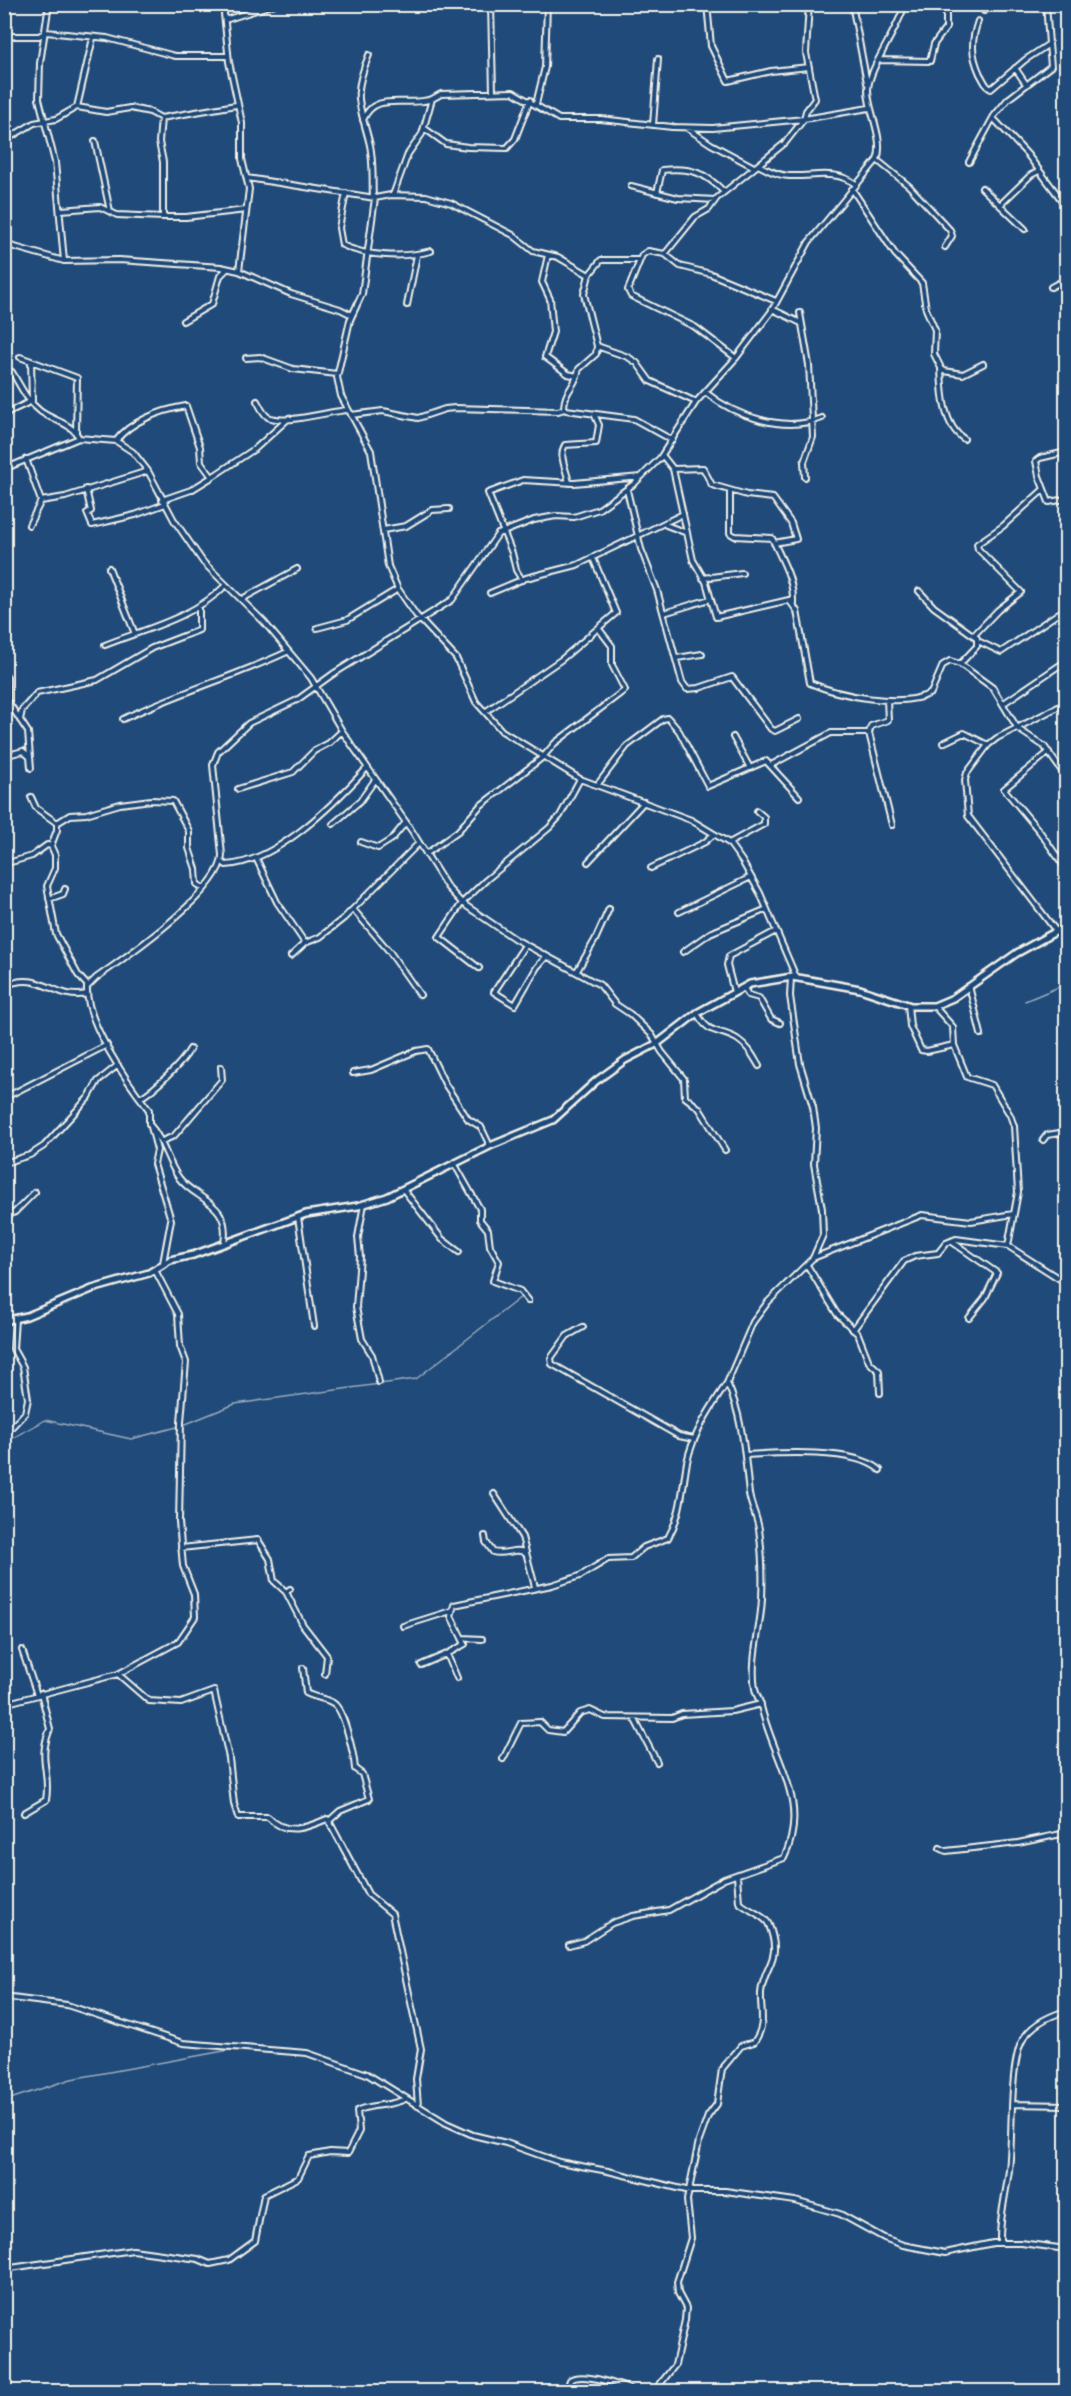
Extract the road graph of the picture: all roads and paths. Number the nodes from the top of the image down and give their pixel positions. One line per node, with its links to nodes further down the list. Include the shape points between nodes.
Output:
1 (50, 4): 19 (street)
2 (223, 4): 17 (street)
3 (275, 4): 17 (street)
4 (491, 4): 31 (street)
5 (547, 4): 34 (street, via 545,67)
6 (706, 4): 27 (street, via 711,46 728,81)
7 (723, 4): 8 (street)
8 (730, 4)
9 (809, 4): 27 (street)
10 (852, 4): 29 (street)
11 (901, 4): 15 (street)
12 (946, 4): 26 (street, via 946,28 933,44 930,61)
13 (983, 4): 16 (street)
14 (1046, 4): 22 (street)
15 (905, 5): 26 (street)
16 (984, 11)
17 (225, 20): 24 (street)
18 (978, 21): 28 (street, via 972,55 988,89)
19 (46, 32): 20 (street, via 39,36); 21 (street); 42 (street, via 39,91)
20 (7, 36)
21 (93, 38): 24 (street, via 107,38 175,56); 36 (street)
22 (1049, 44): 28 (street); 30 (street, via 1051,66)
23 (369, 55): 41 (street, via 360,76 358,106)
24 (228, 56): 35 (street)
25 (658, 59): 43 (street)
26 (879, 60): 29 (street)
27 (809, 67): 40 (street, via 814,99)
28 (1015, 68): 30 (street)
29 (868, 84): 37 (street)
30 (1026, 84): 39 (street)
31 (493, 92): 32 (street, via 441,94); 33 (street, via 513,92)
32 (432, 99): 41 (street, via 421,103 377,103 368,109); 44 (street)
33 (530, 100): 34 (street); 44 (street, via 516,139 507,148 446,144)
34 (536, 104): 43 (street, via 559,119 593,118)
35 (236, 105): 38 (street); 52 (street, via 242,123)
36 (78, 107): 38 (street, via 106,112 130,108); 42 (street, via 68,115)
37 (869, 108): 40 (street); 48 (street, via 879,151)
38 (161, 118): 68 (street)
39 (993, 118): 49 (street); 51 (street)
40 (804, 119): 45 (street); 50 (street, via 777,150)
41 (363, 121): 61 (street, via 370,143)
42 (43, 122): 46 (street, via 34,123); 65 (street, via 55,162)
43 (653, 125): 45 (street)
44 (424, 128): 60 (street, via 408,154)
45 (687, 128): 50 (street)
46 (4, 141)
47 (95, 141): 67 (street)
48 (877, 160): 53 (street); 71 (street, via 909,186 950,230 952,236)
49 (969, 162)
50 (756, 166): 53 (street, via 787,176 833,173); 57 (street)
51 (1039, 171): 63 (street); 64 (street)
52 (247, 178): 58 (street); 66 (street)
53 (856, 184): 56 (street)
54 (631, 186): 59 (street)
55 (982, 188): 63 (street)
56 (852, 189): 84 (street, via 809,242); 97 (street, via 895,254 922,283)
57 (724, 192): 59 (street, via 701,172 674,168 662,170); 62 (street)
58 (346, 193): 61 (street); 73 (street, via 339,242 351,250)
59 (657, 194): 62 (street)
60 (393, 195): 61 (street); 76 (street, via 426,196 450,203 513,235 533,251)
61 (374, 198): 73 (street)
62 (715, 200): 74 (street, via 709,210 695,217)
63 (1001, 204): 69 (street)
64 (1066, 206)
65 (61, 210): 67 (street, via 100,207); 78 (street)
66 (246, 210): 68 (street); 80 (street)
67 (110, 212): 68 (street, via 130,217)
68 (163, 217)
69 (1025, 229)
70 (4, 244): 78 (street)
71 (945, 246)
72 (431, 251): 75 (street)
73 (369, 252): 75 (street); 88 (street, via 362,294)
74 (665, 254): 77 (street, via 646,251); 84 (street, via 680,266 711,274)
75 (417, 255): 85 (street)
76 (548, 255): 81 (street); 100 (street, via 542,282 550,299 553,332 544,357)
77 (640, 260): 81 (street, via 601,260); 94 (street, via 628,290 632,296 695,327)
78 (64, 261): 79 (street, via 155,261)
79 (228, 268): 80 (street); 89 (street, via 220,276 212,304)
80 (239, 271): 88 (street)
81 (589, 274): 91 (street, via 584,294)
82 (1066, 279): 83 (street)
83 (1051, 287)
84 (776, 301): 86 (street)
85 (407, 305)
86 (772, 309): 90 (street); 94 (street)
87 (800, 313): 90 (street)
88 (352, 315): 99 (street)
89 (183, 321)
90 (801, 323): 111 (street, via 809,365)
91 (597, 346): 100 (street, via 596,354 579,369); 104 (street, via 628,357 650,381)
92 (20, 357): 95 (street)
93 (246, 358): 99 (street, via 260,357 293,369)
94 (736, 358): 101 (street)
95 (31, 361): 102 (street); 112 (street, via 77,378)
96 (983, 364): 97 (street, via 963,374)
97 (940, 368): 115 (street, via 945,409 955,434)
98 (12, 372): 102 (street)
99 (337, 374): 106 (street, via 341,396)
100 (577, 376): 105 (street, via 565,393)
101 (705, 392): 104 (street); 111 (street, via 754,418 793,425)
102 (32, 401): 107 (street); 112 (street, via 39,410)
103 (257, 401): 109 (street, via 267,416)
104 (696, 402): 114 (street)
105 (564, 409): 106 (street, via 445,409 418,418 383,411); 108 (street)
106 (350, 412): 109 (street); 138 (street, via 371,451)
107 (4, 414)
108 (594, 415): 114 (street, via 634,419); 126 (street, via 599,425 596,443 565,445 562,449)
109 (289, 418): 123 (street, via 256,448)
110 (822, 418): 111 (street)
111 (812, 422): 125 (street)
112 (76, 432): 113 (street)
113 (79, 438): 116 (street); 119 (street)
114 (672, 440): 118 (street)
115 (964, 440)
116 (116, 441): 122 (street, via 133,452); 123 (street, via 150,416 186,406 201,462)
117 (1066, 452): 128 (street, via 1036,461)
118 (662, 455): 121 (street); 124 (street)
119 (26, 459): 120 (street); 132 (street)
120 (4, 469)
121 (673, 469): 130 (street, via 703,468 712,485); 135 (street)
122 (148, 471): 127 (street, via 121,482); 133 (street)
123 (212, 477): 133 (street)
124 (641, 477): 126 (street); 129 (street)
125 (805, 477)
126 (568, 483): 139 (street, via 523,480 488,493)
127 (86, 489): 132 (street); 133 (street, via 92,525 135,515)
128 (1044, 489): 131 (street, via 1049,502); 163 (street, via 977,544 1021,592)
129 (627, 490): 139 (street, via 607,505 579,516 534,520); 141 (street)
130 (730, 490): 142 (street, via 730,533 765,536); 142 (street, via 773,498 796,539)
131 (1066, 499)
132 (41, 501): 136 (street)
133 (163, 502): 149 (street, via 203,562)
134 (448, 509): 138 (street, via 432,510 406,526)
135 (683, 514): 137 (street); 140 (street)
136 (29, 525)
137 (666, 525): 140 (street); 141 (street)
138 (383, 530): 150 (street, via 388,566)
139 (503, 532): 148 (street); 159 (street, via 493,538 458,594)
140 (687, 533): 147 (street, via 696,570)
141 (637, 535): 143 (street); 157 (street)
142 (774, 543): 155 (street, via 790,577)
143 (593, 558): 148 (street); 161 (street, via 616,608 616,614)
144 (109, 568): 162 (street)
145 (297, 569): 153 (street)
146 (742, 573): 147 (street)
147 (703, 578): 154 (street)
148 (522, 580): 152 (street)
149 (226, 585): 153 (street); 156 (street)
150 (398, 589): 159 (street); 160 (street, via 347,620)
151 (919, 591): 163 (street, via 934,607)
152 (490, 593)
153 (242, 599): 166 (street)
154 (710, 599): 155 (street, via 716,616 781,599); 157 (street)
155 (793, 604): 173 (street, via 810,683)
156 (199, 606): 162 (street); 179 (street, via 199,630 152,648 97,680 37,693 22,710)
157 (664, 613): 168 (street)
158 (1059, 613): 164 (street, via 1001,652)
159 (422, 620): 172 (street); 176 (street, via 456,658 476,702)
160 (317, 628)
161 (599, 629): 176 (street); 189 (street, via 612,646 612,665 625,690 566,734)
162 (135, 634): 165 (street)
163 (974, 635): 164 (street)
164 (978, 641): 170 (street)
165 (105, 645)
166 (287, 651): 172 (street); 177 (street, via 245,672 204,683)
167 (702, 654): 168 (street)
168 (677, 658): 178 (street, via 687,689 732,677 771,729 775,731)
169 (1066, 661): 174 (street)
170 (960, 664): 173 (street, via 950,661 943,665 927,695); 174 (street, via 993,688)
171 (7, 677): 179 (street, via 8,700)
172 (316, 687): 181 (street); 214 (street, via 249,723 214,758)
173 (887, 700): 182 (street, via 888,720 870,726)
174 (1004, 703): 180 (street)
175 (1066, 703): 180 (street)
176 (485, 712): 189 (street, via 502,731)
177 (123, 719)
178 (799, 719)
179 (20, 720): 188 (street, via 28,732)
180 (1018, 729): 185 (street); 186 (street)
181 (342, 732): 192 (street); 198 (street, via 293,772)
182 (869, 732): 190 (street, via 831,732); 206 (street)
183 (733, 737): 193 (street)
184 (943, 743): 185 (street, via 964,733)
185 (988, 745): 229 (street, via 965,780 968,816)
186 (1049, 752): 194 (street); 218 (street, via 1004,789)
187 (4, 756): 188 (street, via 20,750)
188 (30, 757): 191 (street)
189 (543, 757): 196 (street); 212 (street, via 480,806 449,839)
190 (771, 765): 193 (street, via 764,760); 200 (street)
191 (31, 768)
192 (367, 768): 195 (street); 213 (street, via 307,824)
193 (750, 768): 197 (street, via 708,786 668,718 627,746)
194 (1066, 777)
195 (376, 779): 203 (street); 205 (street, via 360,801)
196 (580, 779): 197 (street); 223 (street, via 549,828)
197 (598, 784): 201 (street)
198 (238, 789)
199 (31, 797): 204 (street, via 36,808)
200 (800, 797)
201 (644, 802): 207 (street, via 691,820); 215 (street)
202 (757, 811): 210 (street, via 764,817 764,824)
203 (406, 822): 208 (street, via 378,848); 209 (street)
204 (57, 823): 211 (street); 220 (street, via 70,815 120,804 173,801 187,824 197,884)
205 (333, 824)
206 (892, 825)
207 (714, 834): 210 (street); 217 (street)
208 (361, 842)
209 (419, 843): 212 (street); 224 (street)
210 (729, 843): 219 (street)
211 (51, 846): 216 (street); 222 (street, via 56,855 47,886)
212 (426, 854): 223 (street)
213 (256, 858): 214 (street, via 230,864); 231 (street, via 277,902)
214 (222, 861): 220 (street)
215 (588, 862)
216 (4, 864)
217 (651, 868)
218 (1066, 869)
219 (751, 877): 226 (street); 227 (street)
220 (203, 888): 240 (street, via 177,917)
221 (65, 889): 222 (street, via 63,894)
222 (49, 899): 240 (street, via 59,941)
223 (462, 903): 232 (street); 236 (street, via 439,937)
224 (353, 909): 231 (street, via 327,932); 245 (street)
225 (609, 909): 237 (street)
226 (767, 909): 230 (street); 233 (street, via 710,933)
227 (680, 912)
228 (1066, 926): 229 (street)
229 (1056, 930): 241 (street)
230 (776, 931): 238 (street); 243 (street, via 729,956 727,965)
231 (305, 943): 234 (street)
232 (525, 945): 235 (street); 235 (street, via 494,992 515,1005)
233 (683, 952)
234 (291, 956)
235 (545, 958): 237 (street)
236 (479, 968)
237 (577, 971): 251 (street, via 606,989 615,1004)
238 (793, 978): 242 (street); 246 (street, via 860,989); 280 (street, via 790,996 800,1064 817,1135 814,1164 823,1235)
239 (4, 986): 244 (street, via 20,980 35,981 72,996)
240 (88, 986): 244 (street)
241 (969, 986): 247 (street); 250 (street)
242 (744, 987): 243 (street); 249 (street, via 748,995 759,998 771,1019)
243 (734, 992): 248 (street)
244 (87, 994): 252 (street)
245 (420, 995)
246 (908, 1005): 247 (street); 253 (street, via 912,1033 921,1050)
247 (934, 1005): 253 (street, via 953,1027)
248 (698, 1013): 251 (street); 256 (street, via 710,1031 738,1040 754,1055)
249 (780, 1023)
250 (981, 1034)
251 (658, 1043): 265 (street, via 626,1060 553,1120); 266 (street, via 684,1079 685,1097 699,1108)
252 (107, 1045): 255 (street); 259 (street)
253 (954, 1045): 272 (street, via 968,1077 992,1086 1010,1115 1017,1141 1018,1185)
254 (190, 1049): 260 (street)
255 (118, 1065): 260 (street); 267 (street, via 98,1081 89,1097 44,1146)
256 (759, 1066)
257 (221, 1067): 264 (street, via 222,1080 174,1136)
258 (353, 1073): 265 (street, via 428,1049 468,1119 480,1127)
259 (4, 1098)
260 (140, 1098): 261 (street, via 149,1110)
261 (151, 1127): 264 (street); 278 (street, via 157,1150 154,1164 171,1220)
262 (1066, 1132): 263 (street, via 1047,1135)
263 (1042, 1140)
264 (162, 1141): 276 (street, via 180,1179 217,1210 225,1233)
265 (490, 1146): 268 (street)
266 (725, 1150)
267 (4, 1163)
268 (453, 1163): 269 (street); 286 (street, via 480,1209 480,1220 488,1230 490,1246 499,1262 493,1281 520,1291)
269 (403, 1189): 271 (street); 279 (street, via 442,1239)
270 (35, 1192): 273 (street, via 15,1212)
271 (364, 1204): 274 (street); 293 (street, via 358,1237 356,1307 362,1339 372,1355)
272 (1013, 1213): 277 (street); 280 (street, via 971,1221 922,1215)
273 (4, 1216)
274 (298, 1216): 276 (street); 290 (street)
275 (950, 1240): 277 (street); 287 (street, via 997,1273 985,1298); 292 (street, via 938,1253 904,1262)
276 (224, 1243): 281 (street)
277 (1008, 1246): 285 (street)
278 (166, 1251): 281 (street); 282 (street)
279 (459, 1252)
280 (813, 1258): 283 (street)
281 (175, 1259): 282 (street)
282 (163, 1264): 284 (street)
283 (807, 1264): 292 (street, via 837,1314); 294 (street, via 758,1315)
284 (155, 1270): 288 (street); 302 (street, via 178,1314 180,1346 186,1362 181,1433)
285 (1066, 1282)
286 (528, 1301)
287 (969, 1318)
288 (15, 1319): 289 (street); 296 (street, via 13,1349 22,1367 28,1399 25,1413)
289 (4, 1321)
290 (314, 1326)
291 (584, 1327): 297 (street, via 567,1336 551,1358 552,1364 680,1436)
292 (853, 1330): 295 (street, via 869,1362 879,1371)
293 (379, 1382)
294 (727, 1383): 297 (street); 298 (street)
295 (880, 1393)
296 (4, 1435)
297 (694, 1439): 304 (street, via 682,1504 668,1538 644,1547 631,1558 608,1559 580,1576)
298 (746, 1455): 299 (street, via 841,1456); 318 (street, via 749,1497 759,1529 762,1599 754,1664 755,1691)
299 (880, 1470)
300 (494, 1494): 303 (street, via 522,1537)
301 (485, 1536): 303 (street, via 493,1552 522,1551)
302 (181, 1548): 313 (street, via 194,1594 195,1617 178,1642); 314 (street, via 258,1540 270,1559 274,1581 288,1591 303,1625 327,1656)
303 (528, 1557): 304 (street)
304 (535, 1587): 305 (street, via 460,1602)
305 (450, 1611): 306 (street); 307 (street)
306 (403, 1626)
307 (462, 1638): 308 (street); 310 (street, via 464,1647)
308 (482, 1638)
309 (22, 1650): 316 (street)
310 (447, 1654): 311 (street); 315 (street)
311 (421, 1665)
312 (303, 1668): 323 (street, via 306,1693 334,1703 344,1715 355,1769 362,1774 368,1792 369,1799 340,1811)
313 (118, 1674): 316 (street); 323 (street, via 149,1701 181,1703 214,1691 238,1817 268,1817 293,1830)
314 (325, 1674)
315 (457, 1678)
316 (39, 1694): 317 (street); 322 (street, via 50,1729 43,1749 48,1788 46,1800)
317 (4, 1704)
318 (761, 1704): 319 (street, via 732,1711); 326 (street, via 763,1721 788,1782 795,1828 784,1858)
319 (635, 1720): 320 (street, via 605,1717 590,1710 580,1713 563,1732 548,1730 540,1722 521,1723); 321 (street)
320 (503, 1759)
321 (657, 1762)
322 (24, 1813)
323 (330, 1821): 333 (street, via 368,1894 392,1914 421,2049 416,2079)
324 (1066, 1833): 325 (street, via 1018,1843 946,1851)
325 (940, 1848)
326 (737, 1876): 327 (street, via 724,1879 669,1910 612,1923 584,1941); 334 (street, via 739,1902 768,1923 775,1949 761,1992 764,2024 754,2042 741,2046 722,2069 721,2089 699,2141)
327 (569, 1945)
328 (4, 1997): 330 (street, via 67,2006 183,2043 307,2053 353,2068)
329 (1066, 2011): 331 (street, via 1050,2015 1030,2030 1022,2042 1016,2062)
330 (406, 2098): 333 (street); 337 (street, via 393,2105 367,2106 357,2111 359,2131 348,2153 309,2156 298,2178 264,2195 255,2241 229,2260 210,2264 133,2250)
331 (1013, 2104): 332 (street); 335 (street)
332 (1066, 2105)
333 (418, 2106): 334 (street, via 459,2130 559,2162)
334 (690, 2191): 335 (street, via 724,2191 795,2201 840,2214 903,2246 936,2252); 340 (street, via 691,2238 676,2284 686,2308 685,2320 675,2365)
335 (1000, 2243): 336 (street)
336 (1066, 2249)
337 (4, 2269)
338 (566, 2391): 339 (street, via 570,2380 579,2377)
339 (637, 2391)
340 (654, 2391)

